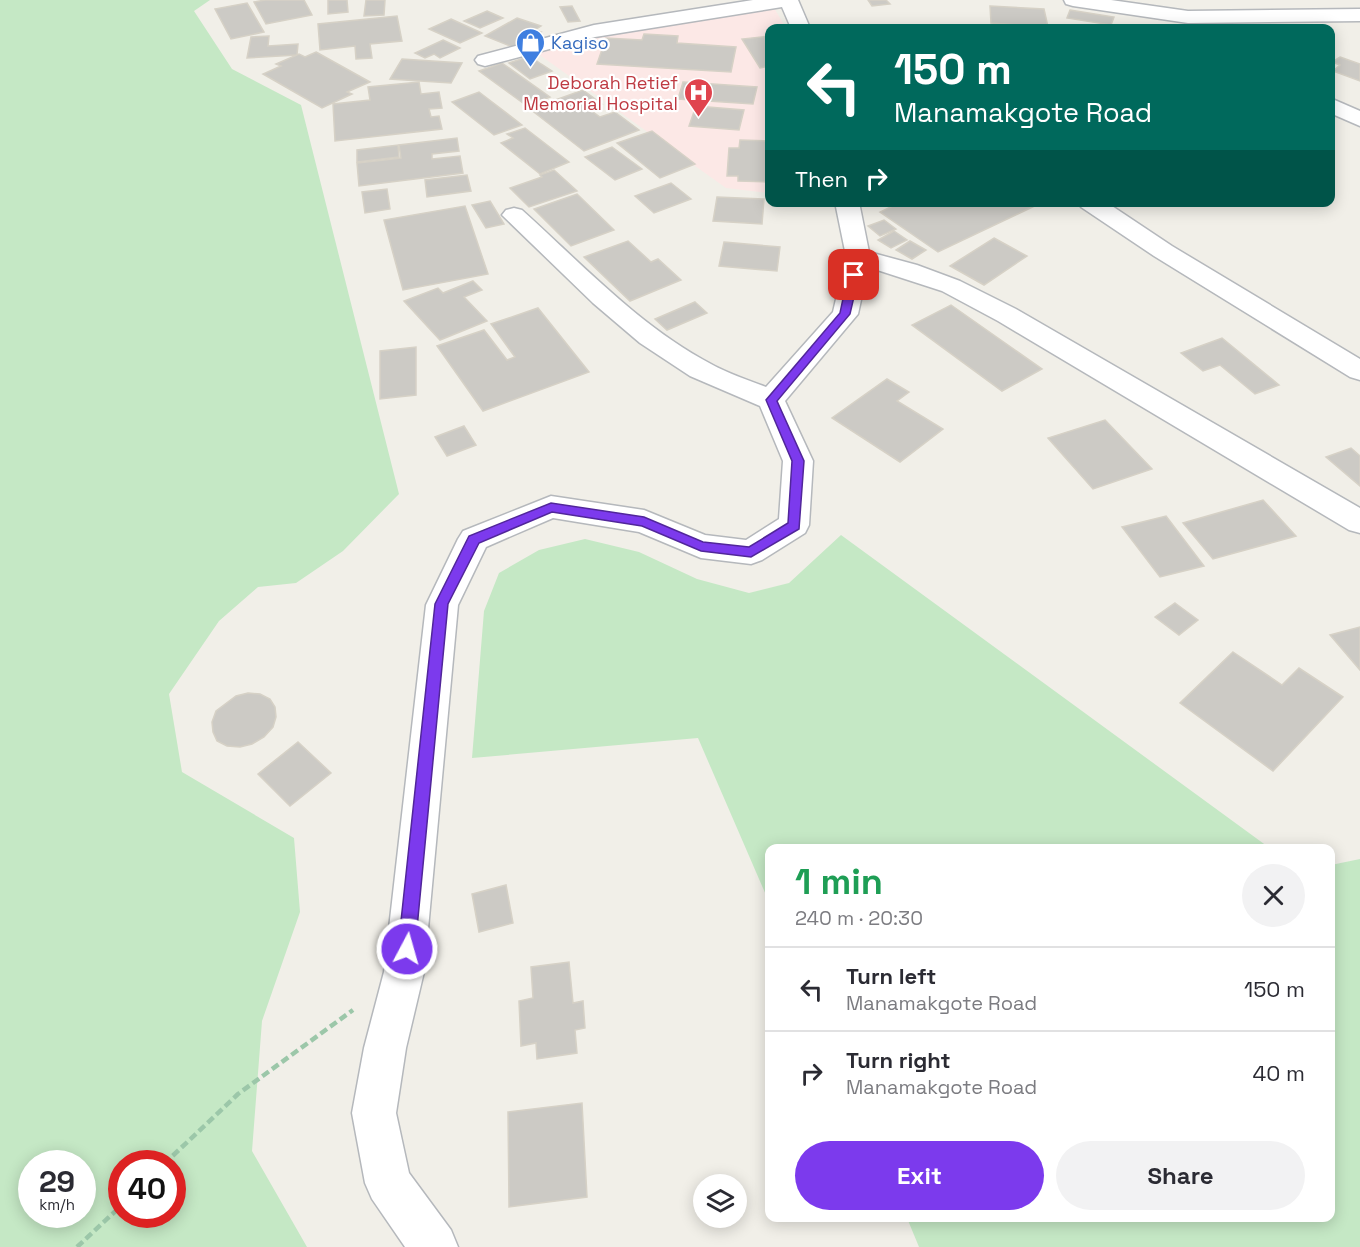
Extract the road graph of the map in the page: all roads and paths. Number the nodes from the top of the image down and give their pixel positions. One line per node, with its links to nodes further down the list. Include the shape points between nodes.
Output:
1 (789, 0): 6 (street); 8 (street, via 594,31)
2 (1073, 0): 5 (street)
3 (1327, 7): 4 (street); 5 (street)
4 (1360, 15)
5 (1188, 17): 7 (street)
6 (798, 24)
7 (1199, 24)
8 (485, 60)
9 (1335, 108): 10 (street)
10 (1360, 120)
11 (848, 207): 14 (street)
12 (1097, 207): 15 (street)
13 (514, 215): 16 (street, via 657,343 700,370)
14 (858, 256): 16 (street, via 845,314); 17 (street, via 951,286 1007,315)
15 (1360, 371)
16 (771, 400): 22 (street, via 798,461 794,525 751,552 701,546 644,521 551,507 474,539 442,604 404,972 374,1113 388,1183)
17 (1360, 522)
18 (358, 1006): 19 (path, via 238,1094)
19 (179, 1150)
20 (108, 1218): 21 (path)
21 (77, 1247)
22 (434, 1247)

